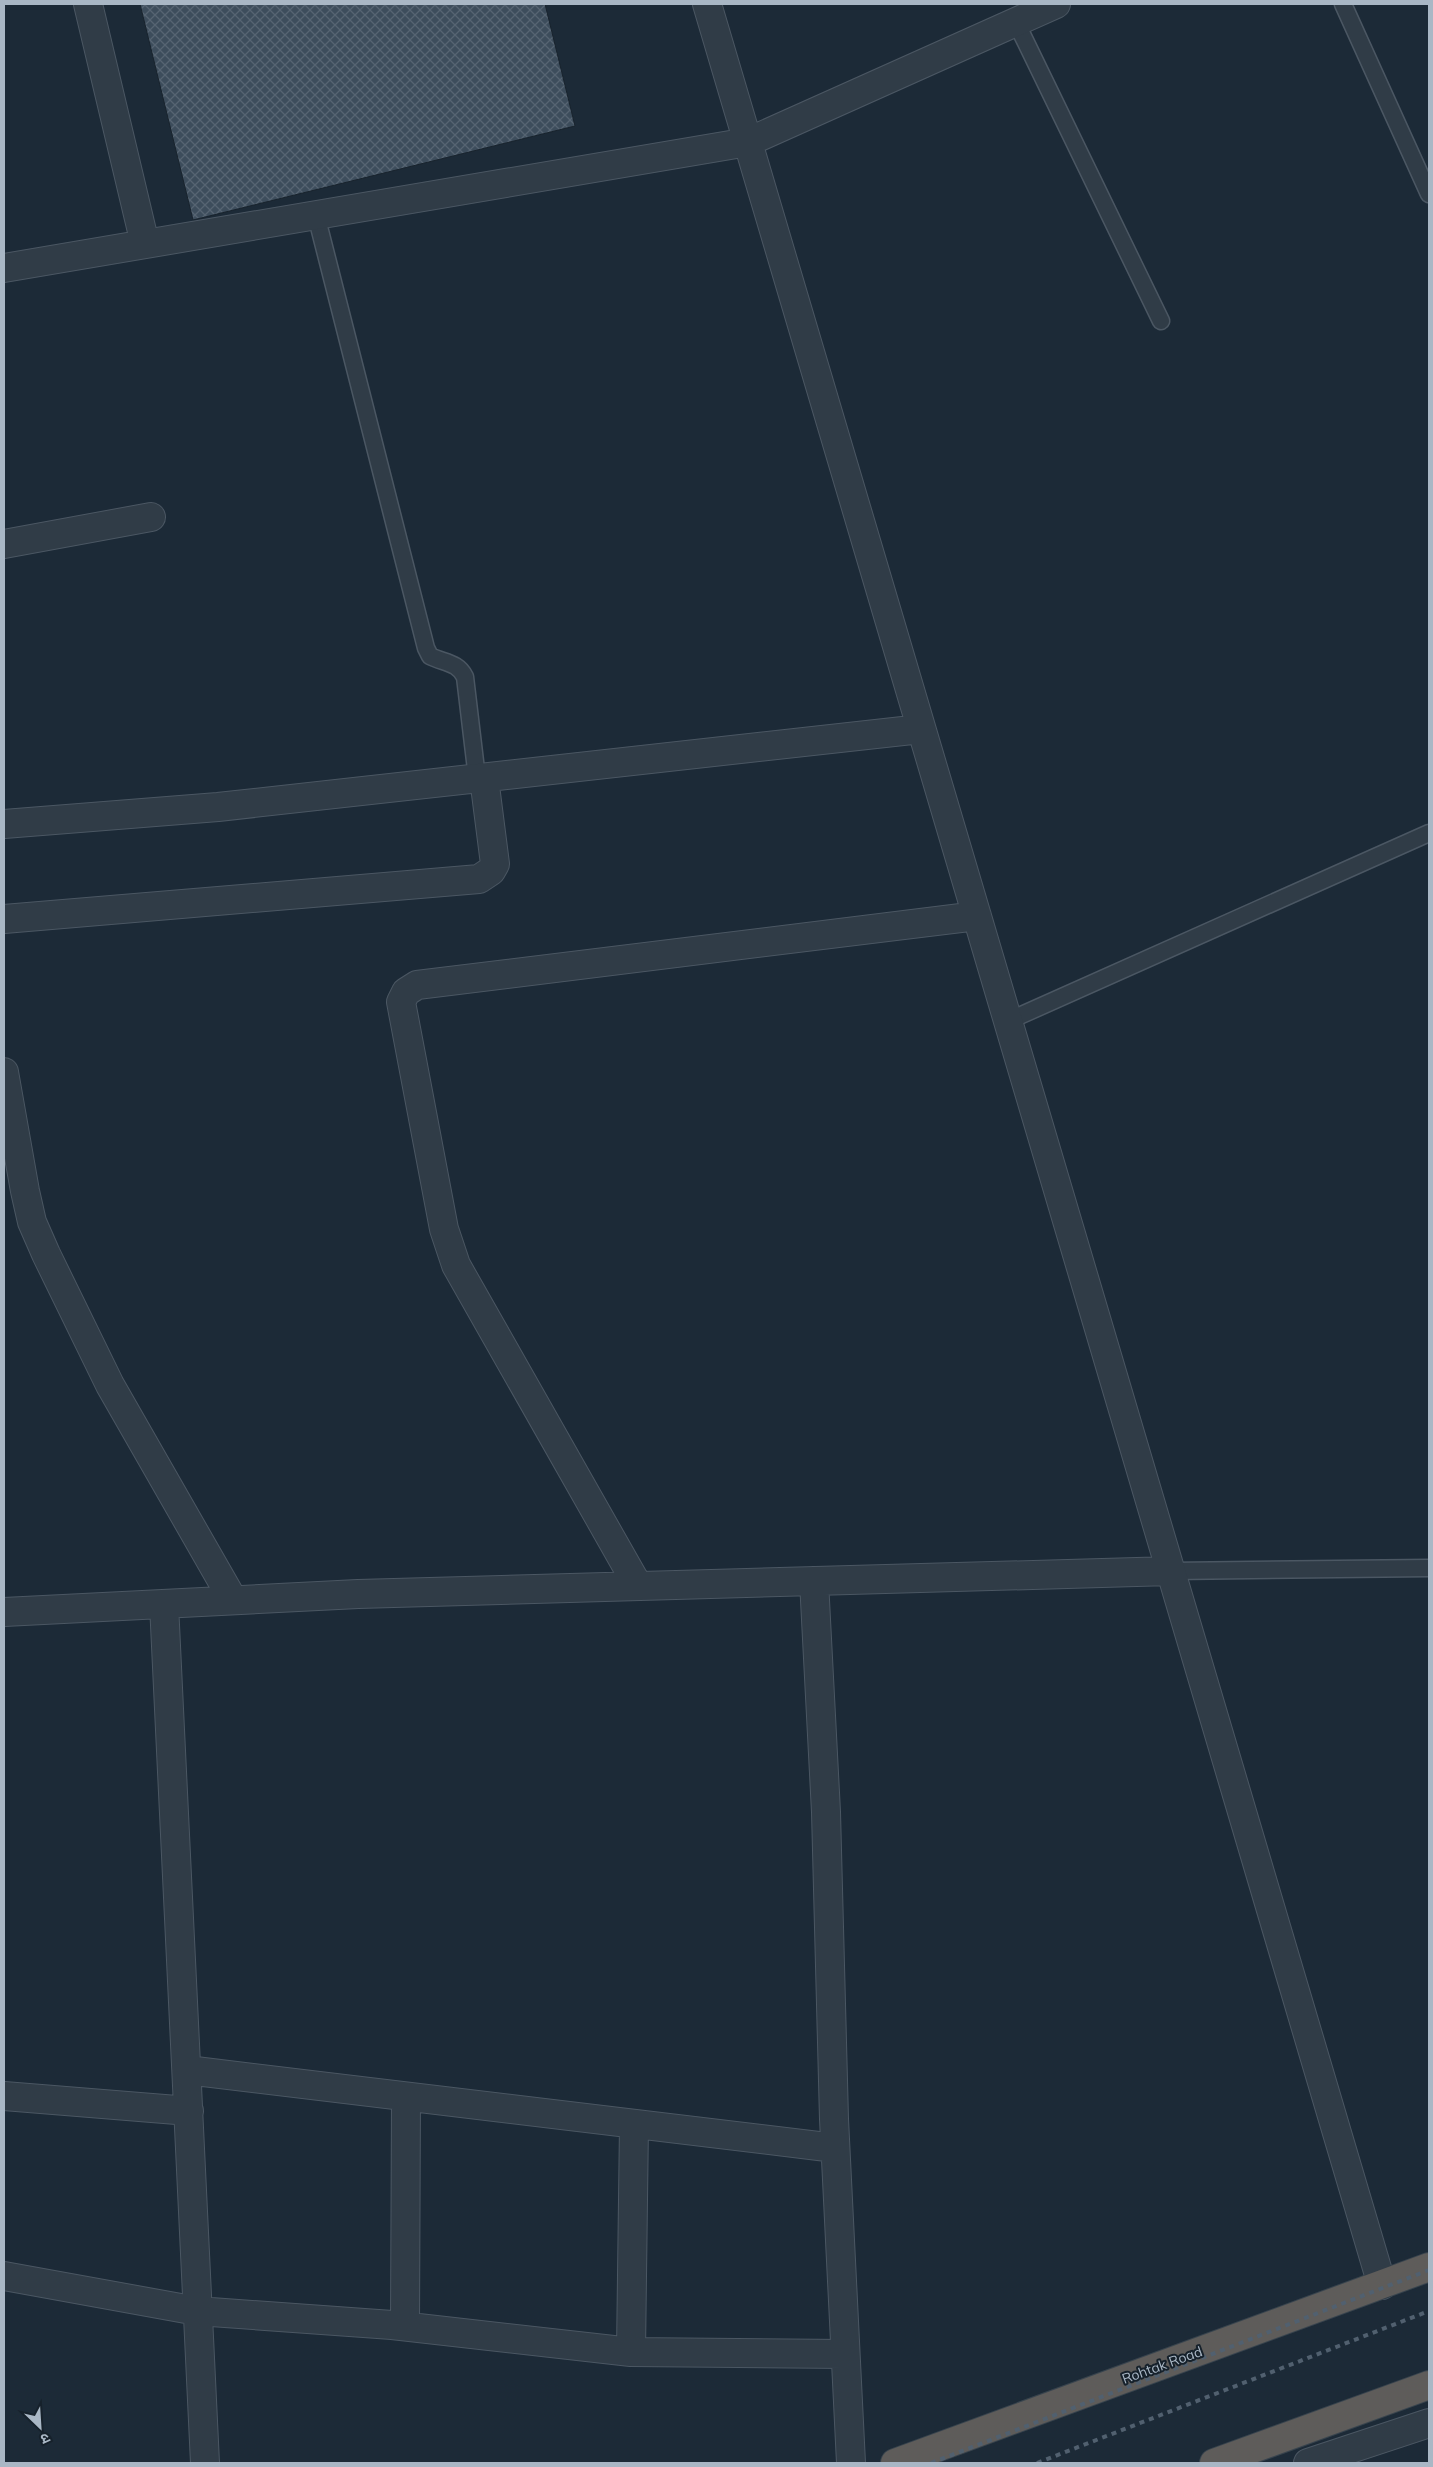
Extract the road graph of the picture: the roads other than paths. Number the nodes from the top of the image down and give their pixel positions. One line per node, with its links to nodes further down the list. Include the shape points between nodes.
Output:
1 (88, 4): 9 (street)
2 (707, 4): 6 (street)
3 (1056, 4): 5 (street)
4 (1343, 4): 7 (lane)
5 (1016, 22): 6 (street); 11 (lane)
6 (748, 142): 8 (street); 14 (street)
7 (1429, 194)
8 (316, 215): 9 (street); 15 (lane, via 426,648 430,656 455,665 465,677)
9 (145, 244): 10 (street)
10 (4, 268)
11 (1161, 321)
12 (151, 517): 13 (street)
13 (4, 544)
14 (922, 729): 15 (street); 18 (street)
15 (481, 778): 16 (street, via 218,808); 19 (street, via 495,864 491,872 479,879)
16 (4, 824)
17 (1429, 833): 20 (lane)
18 (977, 916): 20 (street); 25 (street, via 417,985 406,992 402,1002 444,1229 456,1265)
19 (4, 919)
20 (1008, 1021): 23 (street)
21 (4, 1072): 26 (street, via 32,1222 110,1385)
22 (1429, 1568): 23 (lane)
23 (1171, 1571): 24 (street); 37 (street)
24 (814, 1581): 25 (street); 34 (street, via 826,1812)
25 (638, 1586): 26 (street)
26 (233, 1600): 27 (street)
27 (164, 1604): 28 (street); 29 (street)
28 (4, 1612)
29 (188, 2070): 31 (street); 32 (street)
30 (4, 2096): 32 (street)
31 (406, 2096): 33 (street); 39 (street)
32 (189, 2111): 38 (street)
33 (634, 2124): 34 (street); 40 (street)
34 (835, 2148): 41 (street)
35 (1429, 2267): 37 (highway, Rohtak Road)
36 (4, 2276): 38 (street)
37 (1382, 2285): 46 (highway, Rohtak Road)
38 (197, 2311): 39 (street); 44 (street)
39 (405, 2326): 40 (street)
40 (631, 2352): 41 (street)
41 (845, 2354): 45 (street)
42 (1429, 2385): 47 (highway)
43 (1429, 2423): 48 (street)
44 (206, 2463)
45 (851, 2463)
46 (895, 2463)
47 (1214, 2463)
48 (1308, 2463)

